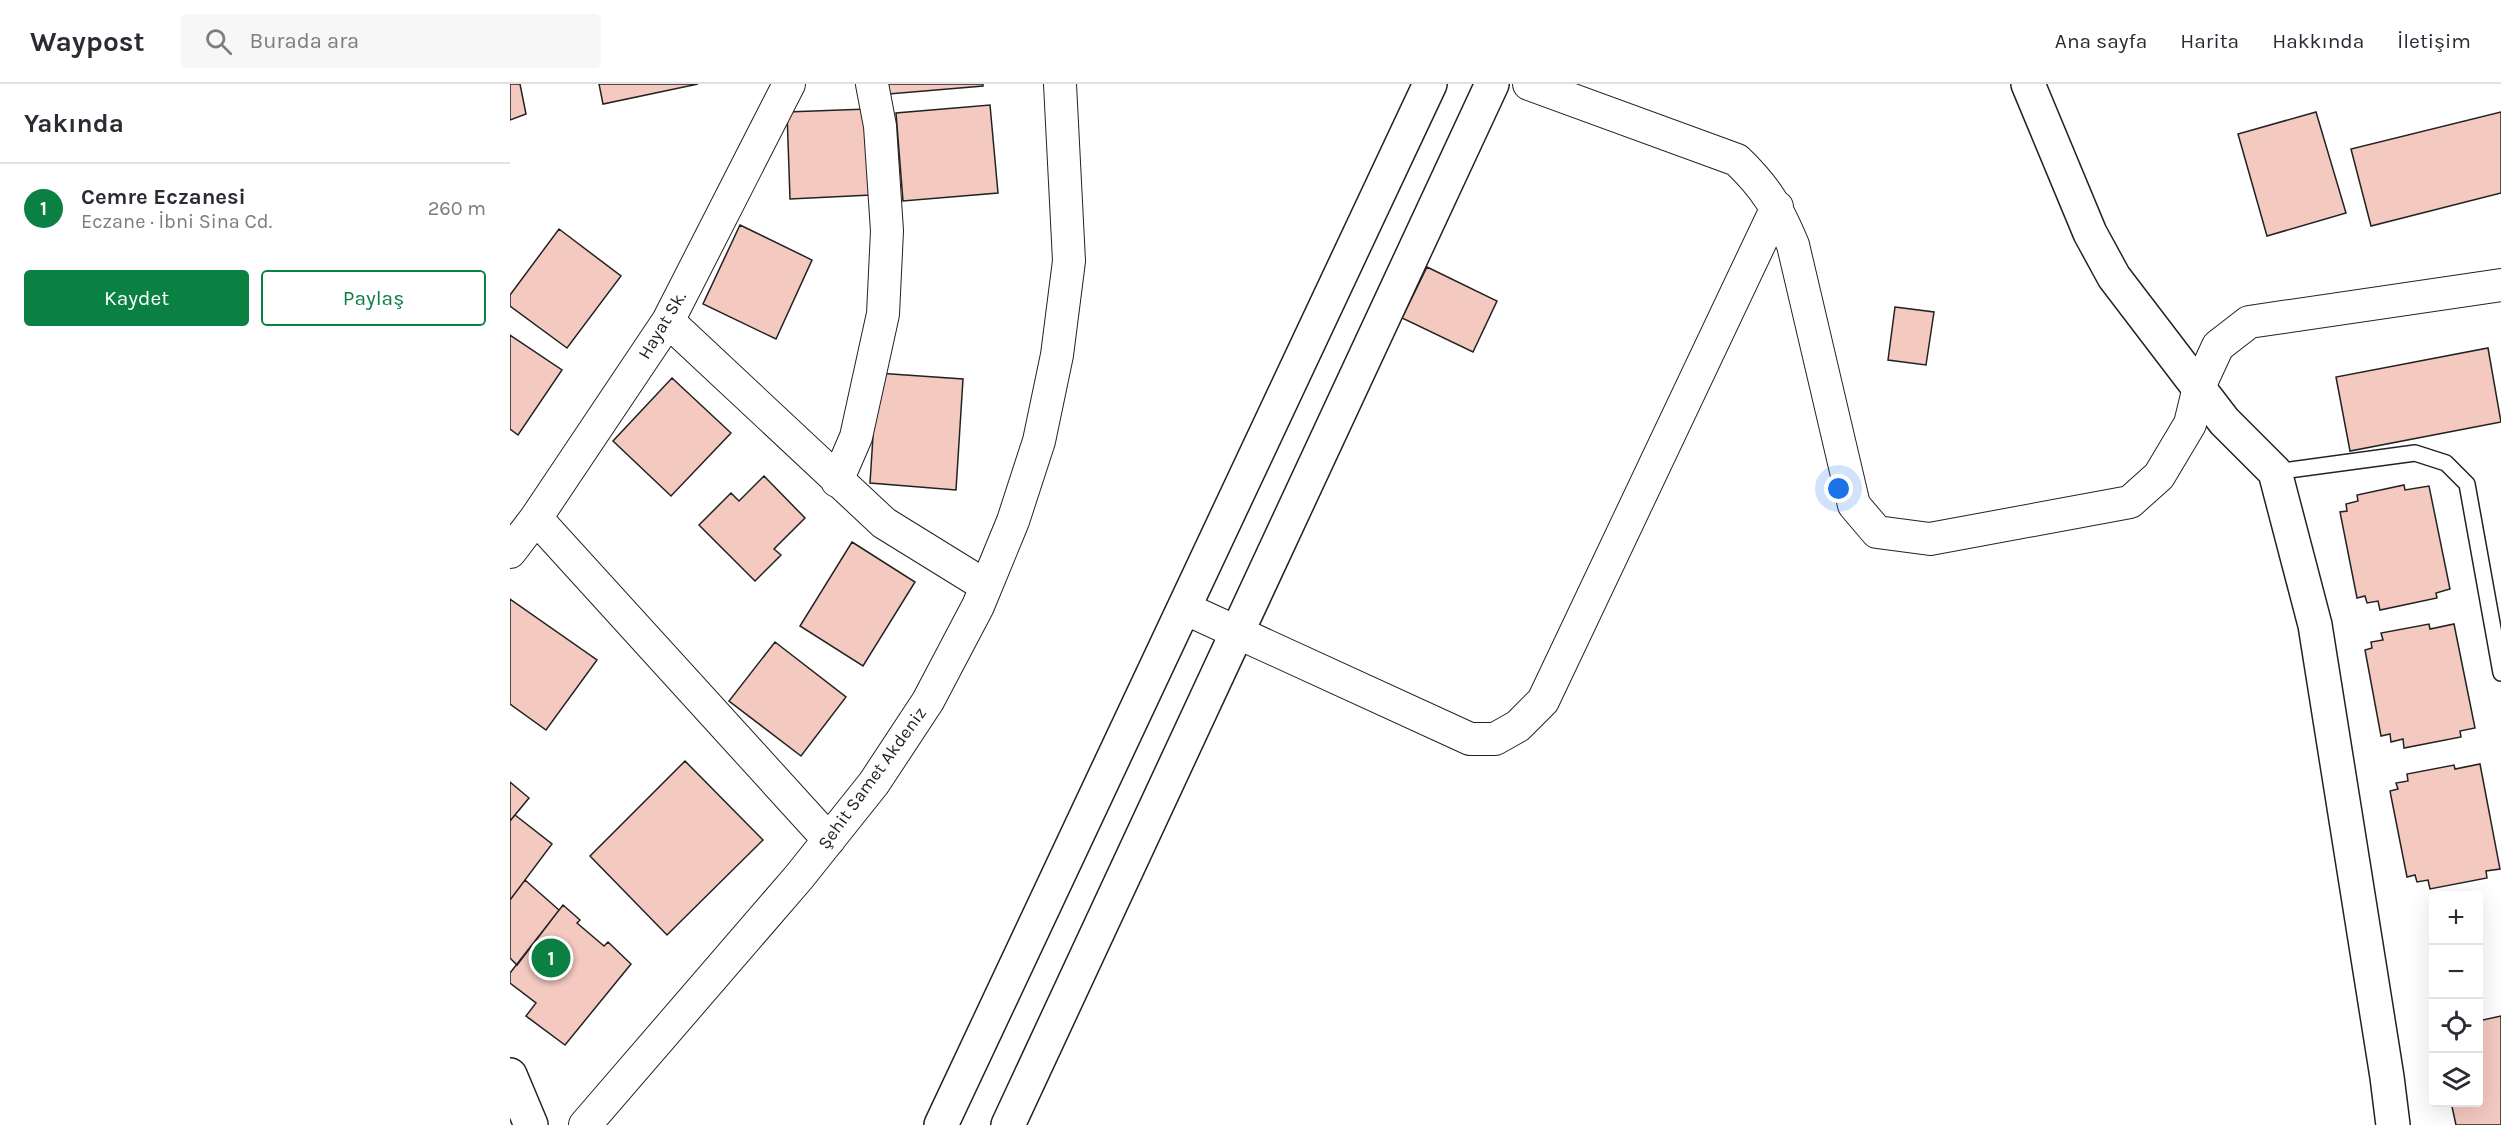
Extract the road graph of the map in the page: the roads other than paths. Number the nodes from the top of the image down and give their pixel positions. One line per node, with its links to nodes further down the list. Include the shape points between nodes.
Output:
1 (789, 84): 10 (street, Hayat Sk.)
2 (873, 84): 13 (street, via 887,231 883,314 856,437)
3 (1060, 84): 16 (street, Şehit Samet Akdeniz, via 1069,261 1057,355 1039,441 1013,521)
4 (1430, 84): 17 (street)
5 (1492, 84): 18 (street)
6 (1529, 84): 8 (street, via 1737,160 1760,182)
7 (2028, 84): 11 (street, via 2090,233 2114,277)
8 (1777, 207): 11 (street, via 1792,245 1854,505 1877,532 1930,539 2130,502 2159,476 2190,424); 18 (street, via 1543,701 1518,726 1495,739 1470,739)
9 (2501, 285): 11 (street, via 2249,322 2218,346)
10 (668, 321): 13 (street, via 793,435); 14 (street, Hayat Sk.)
11 (2199, 387): 12 (street, via 2224,421)
12 (2275, 472): 19 (lane, via 2415,453 2446,463 2467,484); 26 (street, via 2315,625)
13 (837, 481): 16 (street, via 884,523)
14 (536, 518): 15 (street, Hayat Sk.); 20 (street)
15 (510, 552)
16 (986, 586): 20 (street, Şehit Samet Akdeniz, via 928,701 874,783)
17 (1184, 608): 18 (street); 24 (street)
18 (1237, 632): 25 (street)
19 (2501, 672)
20 (828, 840): 23 (street, Şehit Samet Akdeniz)
21 (510, 1075): 22 (street)
22 (531, 1125)
23 (585, 1125)
24 (941, 1125)
25 (1008, 1125)
26 (2393, 1125)

